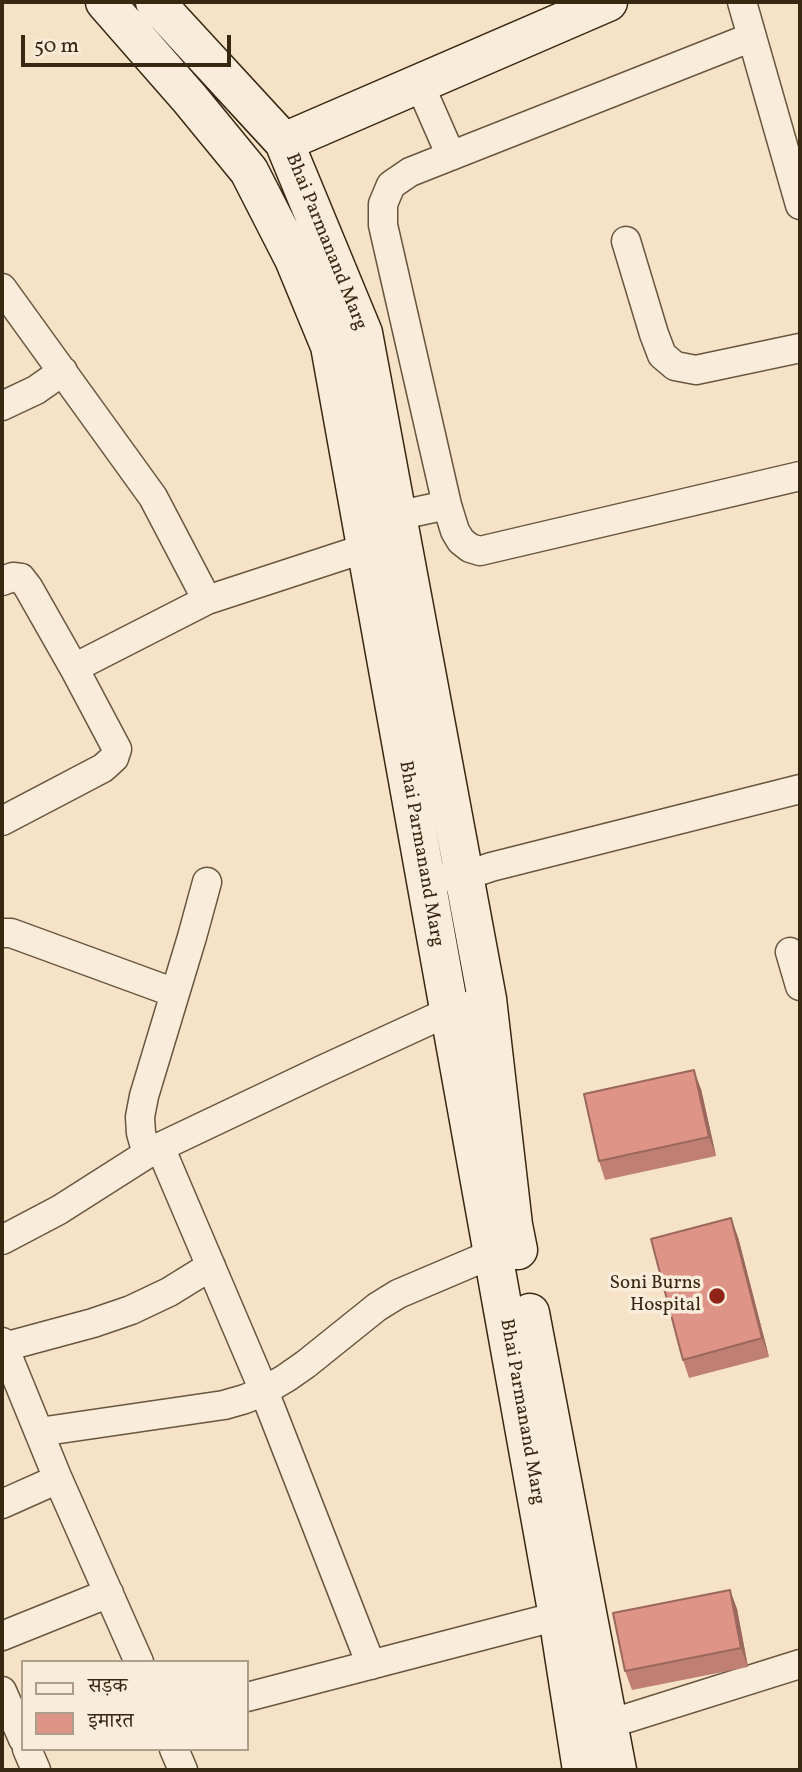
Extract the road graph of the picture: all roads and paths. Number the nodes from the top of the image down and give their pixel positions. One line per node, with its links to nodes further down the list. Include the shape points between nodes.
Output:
1 (105, 2): 18 (street, Bhai Parmanand Marg, via 248,172 294,258 330,346)
2 (155, 2): 7 (street, Bhai Parmanand Marg)
3 (608, 2): 6 (street)
4 (742, 2): 5 (street)
5 (752, 37): 8 (street); 9 (street)
6 (419, 83): 7 (street); 8 (street)
7 (284, 142): 17 (street, Bhai Parmanand Marg, via 363,333)
8 (451, 156): 16 (street, via 391,185 383,204 383,225)
9 (798, 188)
10 (626, 241): 12 (street, via 658,345 675,366 696,370)
11 (2, 288): 13 (street)
12 (800, 348)
13 (63, 371): 14 (street); 20 (street, via 153,497)
14 (2, 406)
15 (800, 476): 16 (street, via 481,551 461,541)
16 (447, 505): 17 (street)
17 (396, 516): 24 (street, Bhai Parmanand Marg)
18 (366, 548): 20 (street); 25 (street, Bhai Parmanand Marg)
19 (2, 581): 21 (street, via 13,577 28,587)
20 (207, 600): 21 (street)
21 (74, 668): 23 (street, via 117,749 114,758)
22 (800, 789): 24 (street)
23 (2, 821)
24 (464, 876): 25 (street); 31 (street, Bhai Parmanand Marg)
25 (424, 878): 32 (street, Bhai Parmanand Marg)
26 (207, 882): 30 (street)
27 (2, 933): 30 (street)
28 (790, 952): 29 (street)
29 (800, 986)
30 (175, 993): 33 (street, via 139,1117 141,1133)
31 (487, 999): 32 (street); 50 (street, Bhai Parmanand Marg, via 513,1224)
32 (448, 1012): 33 (street); 35 (street, Bhai Parmanand Marg)
33 (153, 1150): 34 (street); 36 (street)
34 (2, 1240)
35 (492, 1254): 38 (street, via 398,1294); 43 (street, Bhai Parmanand Marg)
36 (211, 1265): 37 (street, via 131,1310); 38 (street)
37 (5, 1358): 39 (street)
38 (264, 1391): 39 (street, via 224,1405); 47 (street)
39 (39, 1433): 40 (street)
40 (58, 1479): 41 (street); 42 (street)
41 (2, 1504)
42 (109, 1593): 44 (street); 45 (street)
43 (558, 1616): 47 (street); 50 (street, Bhai Parmanand Marg)
44 (2, 1636)
45 (138, 1660)
46 (800, 1664): 50 (street)
47 (371, 1665): 49 (street)
48 (2, 1690): 51 (street)
49 (248, 1697)
50 (592, 1726): 56 (street, Bhai Parmanand Marg); 57 (street, Bhai Parmanand Marg)
51 (21, 1734)
52 (28, 1751): 54 (street)
53 (175, 1751): 55 (street)
54 (36, 1770)
55 (183, 1770)
56 (582, 1770)
57 (617, 1770)

